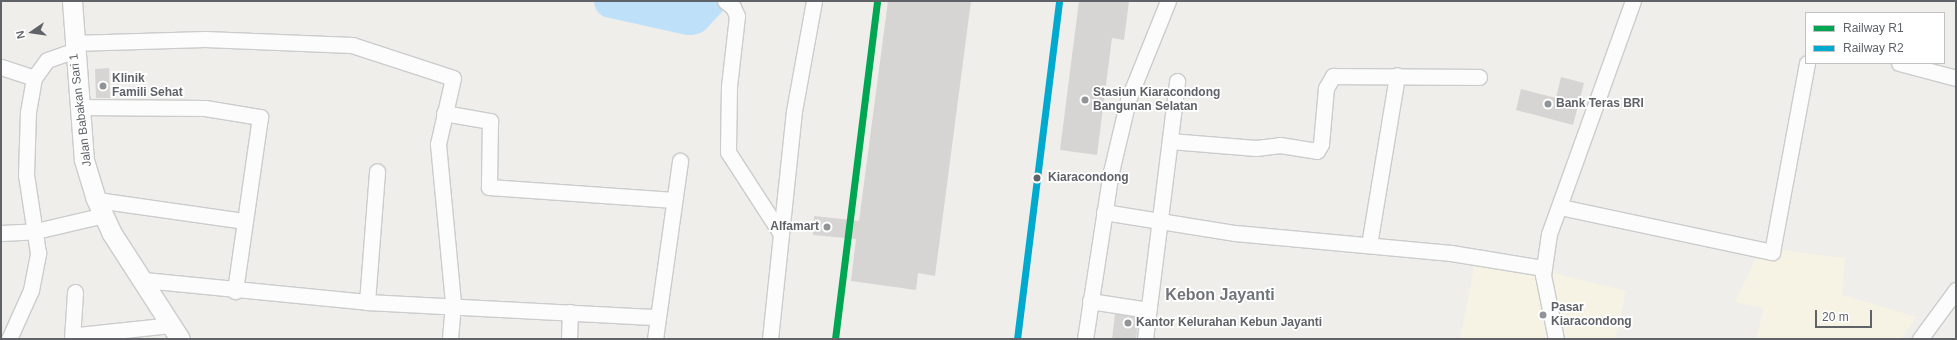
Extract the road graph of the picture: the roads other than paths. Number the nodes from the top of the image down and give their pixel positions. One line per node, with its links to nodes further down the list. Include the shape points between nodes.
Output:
1 (72, 1): 6 (street, Jalan Babakan Sari 1)
2 (725, 1): 28 (street, via 734,7 736,16 729,86 728,152)
3 (814, 1): 28 (street, via 794,111)
4 (1168, 1): 23 (street, via 1128,100)
5 (1633, 1): 21 (street)
6 (73, 47): 12 (street, via 47,60); 15 (street, Jalan Babakan Sari 1); 16 (street, via 205,39 352,45 453,78)
7 (1807, 64): 21 (street, via 1772,252)
8 (1903, 64): 13 (street)
9 (1, 67): 12 (street)
10 (1397, 75): 11 (street); 17 (street, via 1345,75 1330,78 1317,151 1280,145 1256,148); 29 (street)
11 (1479, 77)
12 (34, 78): 26 (street, via 28,112 26,175)
13 (1956, 78)
14 (1177, 80): 17 (street)
15 (79, 107): 22 (street, Jalan Babakan Sari 1, via 84,160); 24 (street, via 205,108 260,117)
16 (444, 113): 20 (street, via 490,121 489,187); 37 (street, via 438,144)
17 (1170, 141): 25 (street)
18 (680, 161): 20 (street)
19 (377, 172): 36 (street)
20 (674, 200): 40 (street)
21 (1560, 207): 30 (street, via 1549,234)
22 (100, 208): 24 (street); 26 (street); 31 (street, Jalan Babakan Sari 1)
23 (1104, 212): 25 (street); 35 (street)
24 (244, 220): 33 (street)
25 (1160, 221): 29 (street, via 1273,237); 38 (street)
26 (36, 231): 27 (street); 42 (street, via 36,273)
27 (1, 233)
28 (781, 234): 47 (street)
29 (1368, 245): 30 (street, via 1451,253)
30 (1544, 268): 50 (street, via 1546,300)
31 (144, 280): 33 (street); 41 (street, Jalan Babakan Sari 1)
32 (1956, 290): 51 (street)
33 (235, 291): 36 (street)
34 (75, 292): 43 (street)
35 (1090, 301): 38 (street); 48 (street)
36 (366, 302): 37 (street)
37 (454, 304): 39 (street); 44 (street)
38 (1148, 310): 49 (street)
39 (570, 312): 40 (street); 45 (street)
40 (658, 317): 46 (street)
41 (176, 332): 43 (street)
42 (9, 339)
43 (72, 339)
44 (450, 339)
45 (570, 339)
46 (655, 339)
47 (770, 339)
48 (1085, 339)
49 (1145, 339)
50 (1556, 339)
51 (1920, 339)

